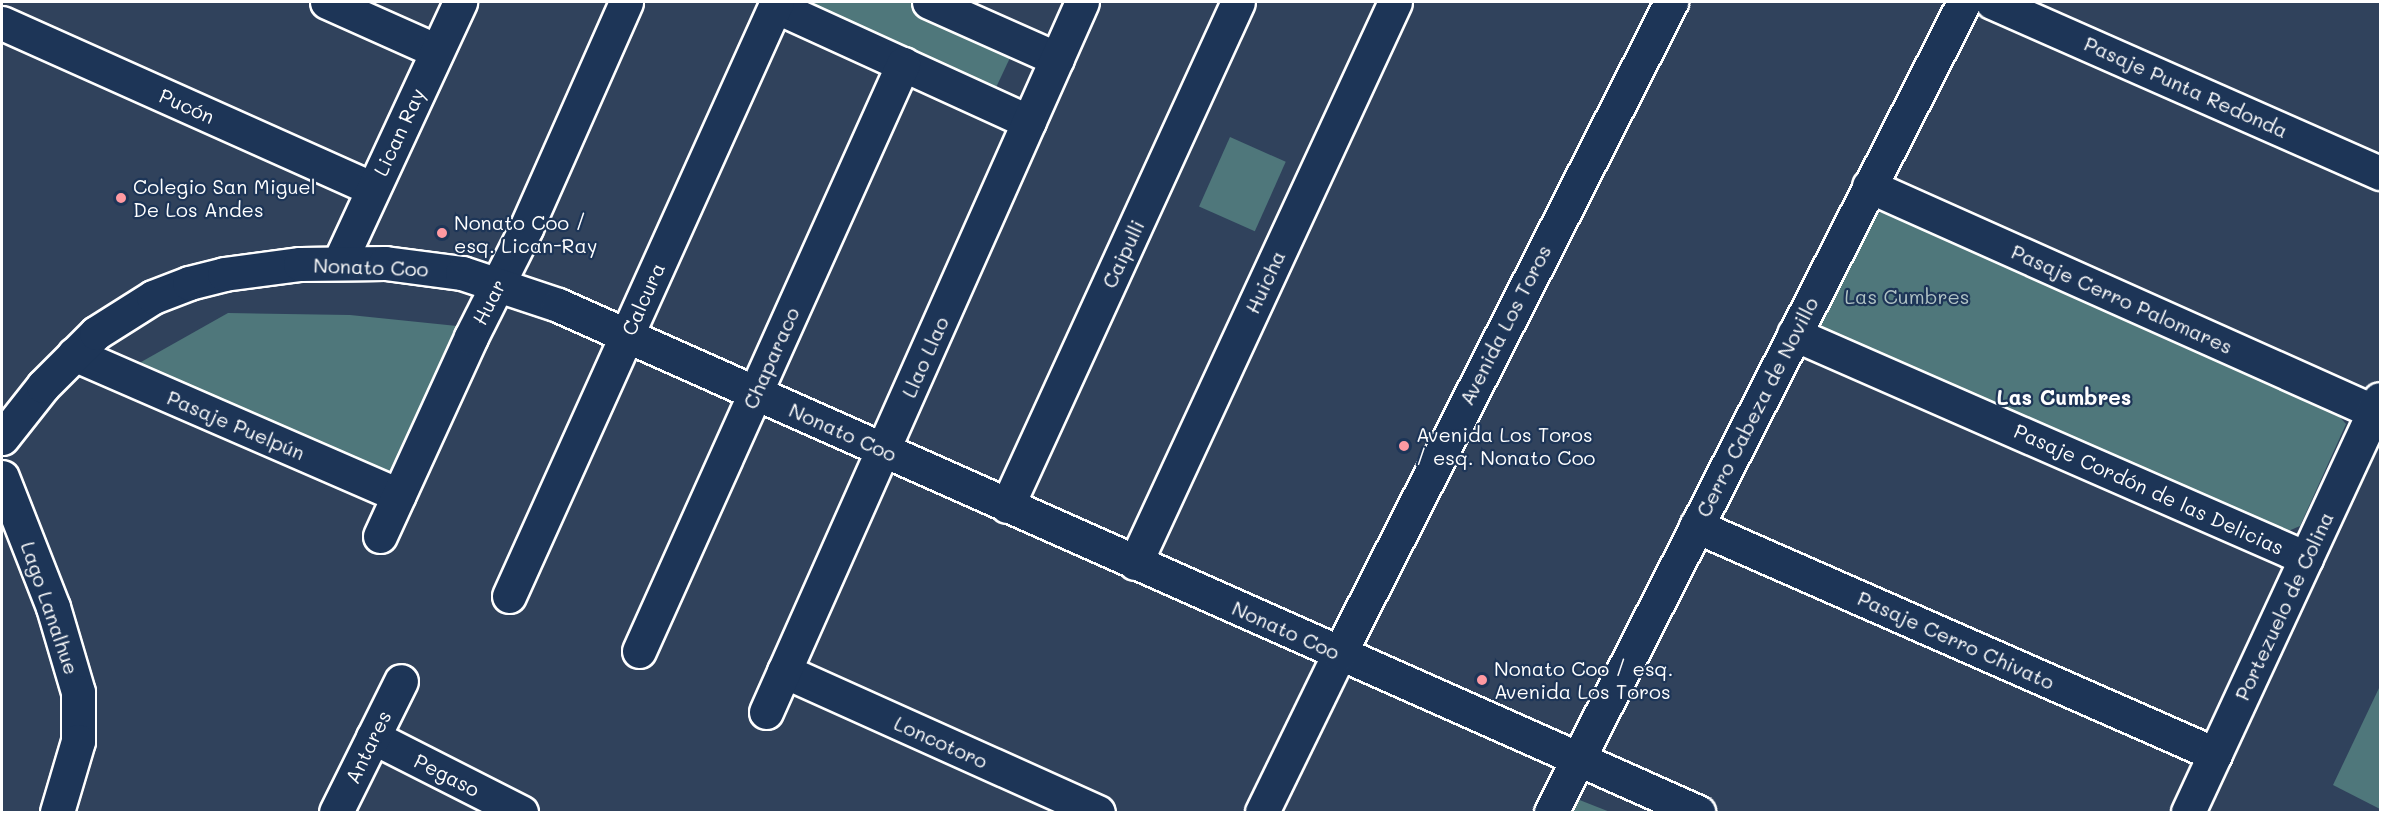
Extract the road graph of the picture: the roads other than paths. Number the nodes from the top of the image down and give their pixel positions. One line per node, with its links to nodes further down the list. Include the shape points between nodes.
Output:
1 (327, 2): 13 (street)
2 (459, 2): 13 (street, Lican Ray)
3 (626, 2): 21 (street, Huar)
4 (930, 2): 14 (street)
5 (1082, 2): 14 (street, Llao Llao)
6 (1238, 2): 31 (street, Caipulli)
7 (1395, 2): 35 (street, Huicha)
8 (1671, 2): 38 (street, Avenida Los Toros)
9 (1964, 2): 18 (street, Cerro Cabeza de Novillo)
10 (1992, 2): 17 (street, Pasaje Punta Redonda)
11 (776, 4): 15 (street); 23 (street, Calcura)
12 (2, 24): 19 (street, Pucón)
13 (437, 51): 19 (street, Lican Ray)
14 (1057, 59): 16 (street, Llao Llao)
15 (903, 64): 16 (street); 25 (street, Chaparaco)
16 (1029, 122): 28 (street, Llao Llao)
17 (2380, 173)
18 (1869, 186): 22 (street, Cerro Cabeza de Novillo); 26 (street, Pasaje Cerro Palomares)
19 (373, 189): 20 (street, Lican Ray)
20 (339, 263): 21 (street, Nonato Coo, via 430,267); 24 (street, Nonato Coo, via 260,268 189,283 120,316)
21 (498, 283): 23 (street, Nonato Coo); 30 (street, Huar)
22 (1794, 334): 32 (street, Cerro Cabeza de Novillo); 34 (street, Pasaje Cordón de las Delicias)
23 (627, 336): 25 (street, Nonato Coo); 36 (street, Calcura)
24 (74, 354): 27 (street, Nonato Coo); 30 (street, Pasaje Puelpún)
25 (756, 393): 28 (street, Nonato Coo); 37 (street, Chaparaco)
26 (2378, 406): 34 (street, Portezuelo de Colina)
27 (2, 438)
28 (884, 450): 31 (street, Nonato Coo); 39 (street, Llao Llao)
29 (2, 477): 45 (street, Lago Lanalhue, via 53,607 78,692 78,741)
30 (399, 495): 33 (street, Huar)
31 (1007, 506): 35 (street, Nonato Coo)
32 (1696, 526): 43 (street, Pasaje Cerro Chivato); 44 (street, Cerro Cabeza de Novillo)
33 (380, 536)
34 (2306, 558): 43 (street, Portezuelo de Colina)
35 (1135, 563): 38 (street, Nonato Coo)
36 (509, 596)
37 (639, 651)
38 (1339, 654): 44 (street, Nonato Coo); 49 (street, Avenida Los Toros)
39 (784, 671): 41 (street, Llao Llao); 48 (street, Loncotoro)
40 (401, 681): 42 (street, Antares)
41 (766, 712)
42 (373, 737): 46 (street, Antares); 47 (street, Pegaso)
43 (2215, 754): 52 (street, Portezuelo de Colina)
44 (1578, 759): 50 (street, Cerro Cabeza de Novillo); 51 (street, Nonato Coo)
45 (57, 813)
46 (336, 813)
47 (521, 813)
48 (1098, 813)
49 (1262, 813)
50 (1551, 813)
51 (1698, 813)
52 (2188, 813)

